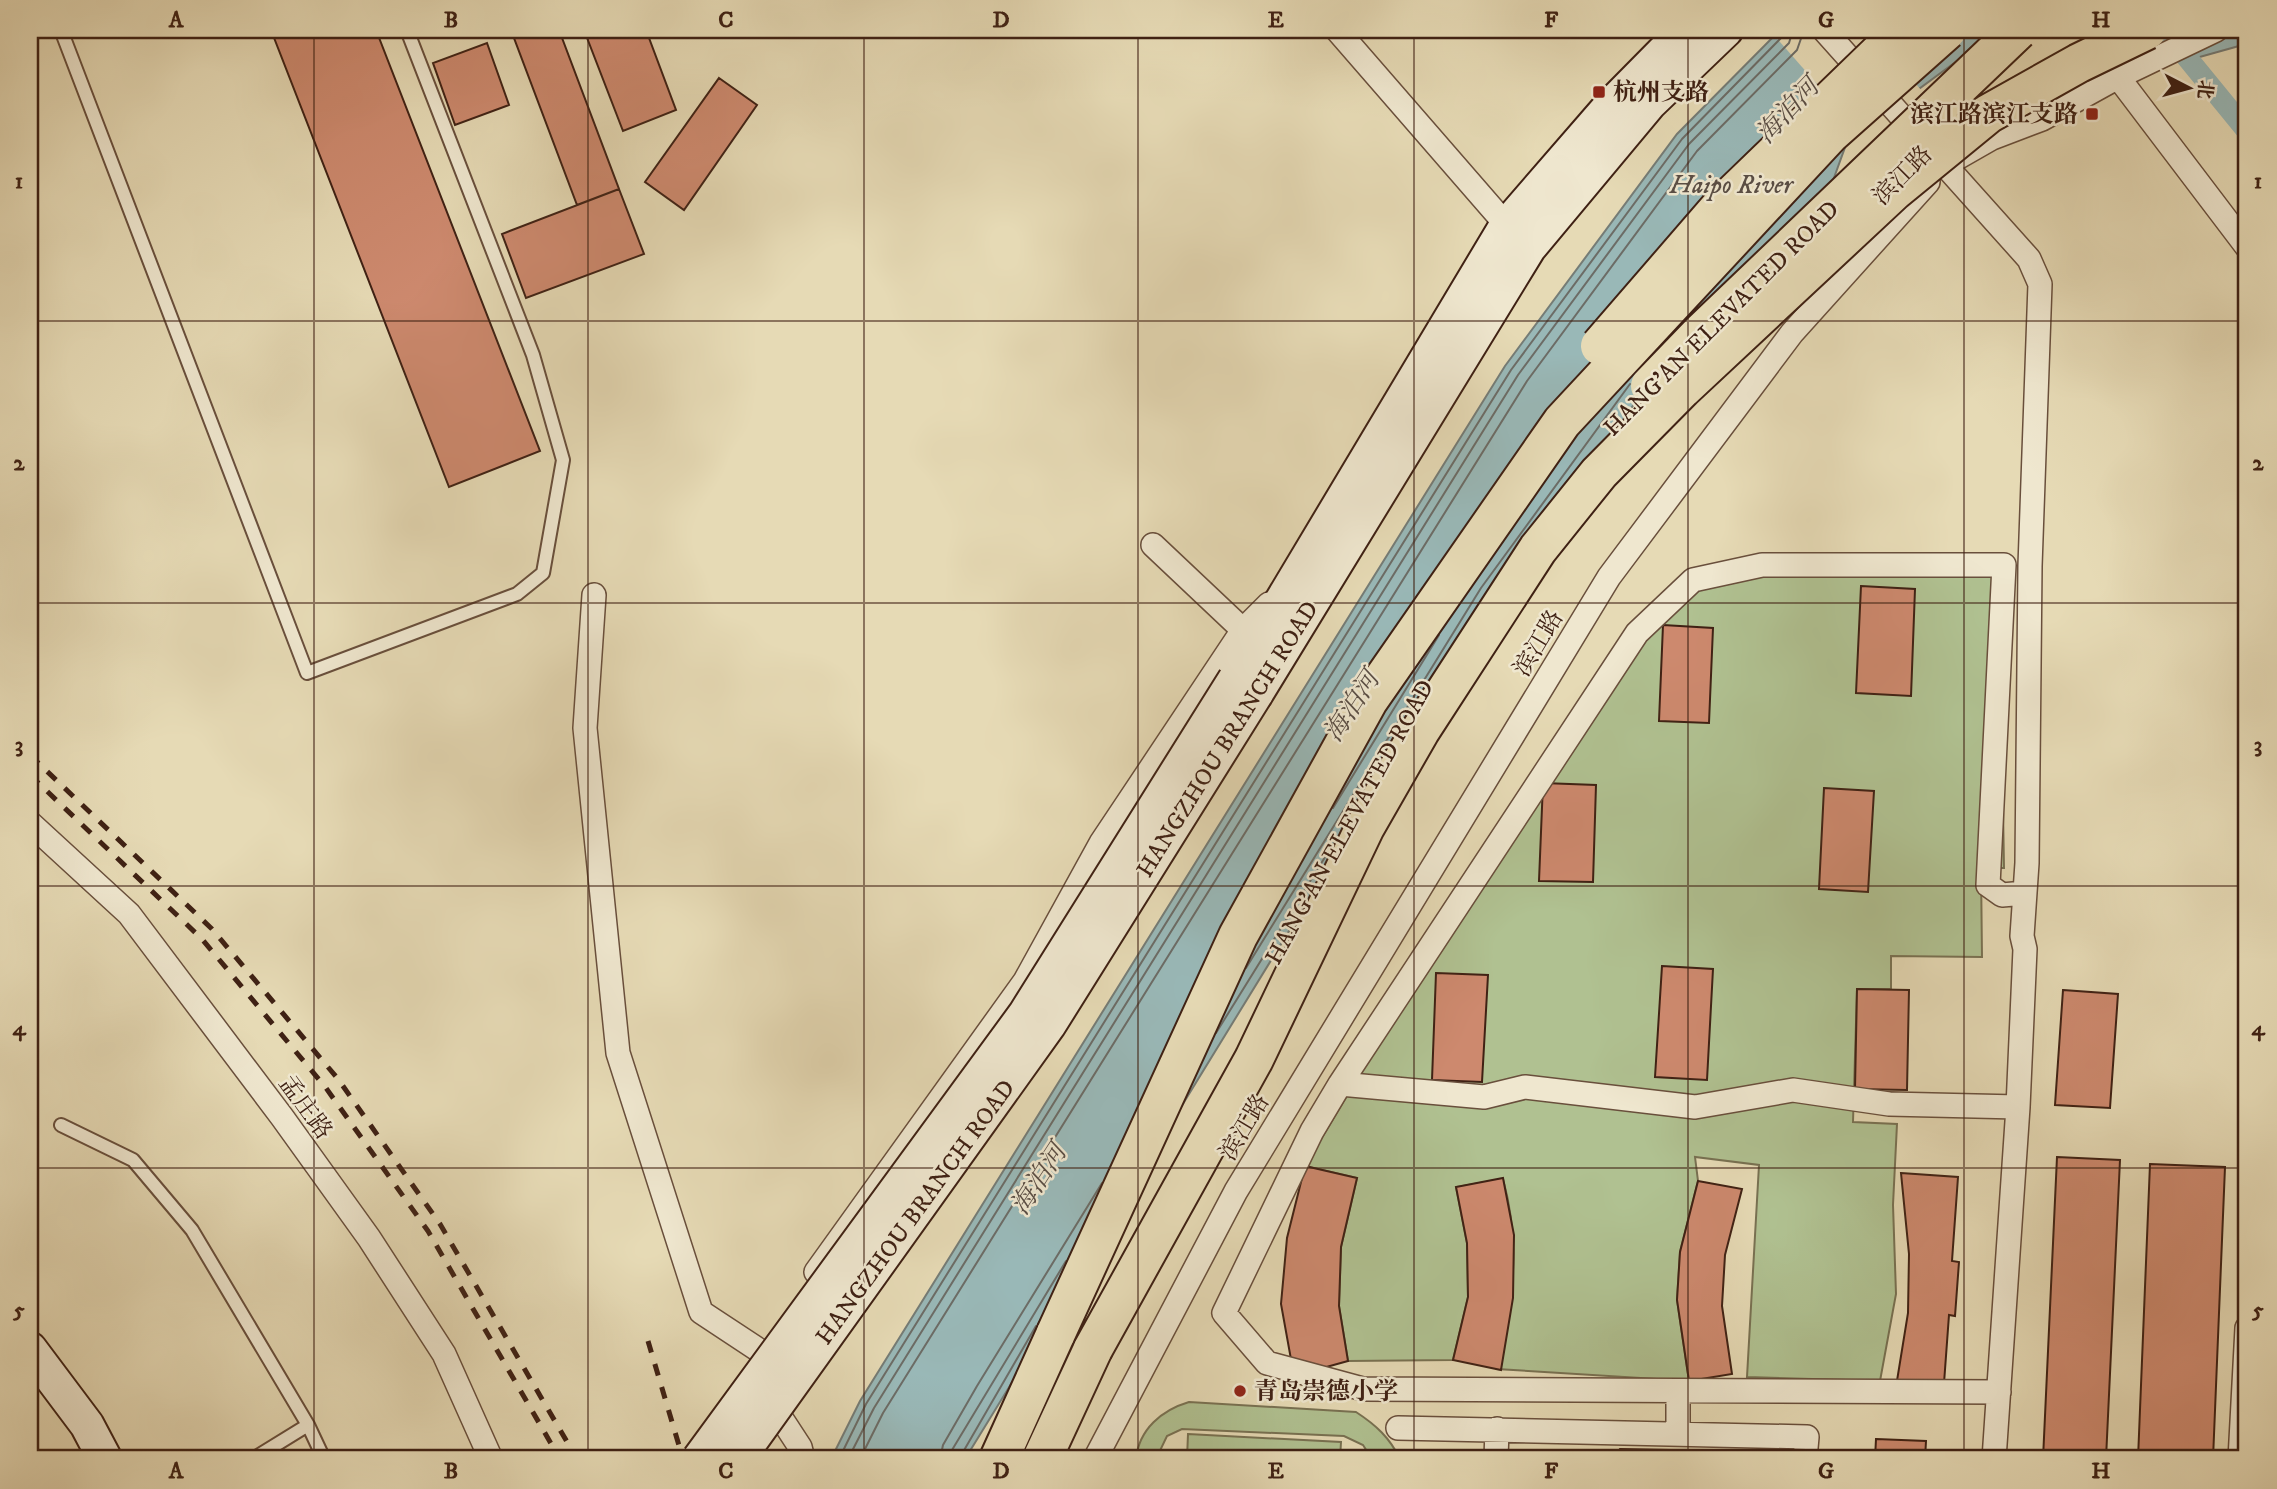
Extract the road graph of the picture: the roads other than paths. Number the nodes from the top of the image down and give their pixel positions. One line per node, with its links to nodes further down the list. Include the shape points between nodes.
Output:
1 (61, 30): 2 (lane, via 307,673 517,594 536,582 543,573 564,460 533,355)
2 (407, 30)
3 (1337, 30): 14 (street)
4 (1685, 30): 14 (main road, HANGZHOU BRANCH ROAD, via 1611,105)
5 (1726, 30): 14 (main road, HANGZHOU BRANCH ROAD)
6 (1824, 30): 13 (street, bridge)
7 (1903, 30): 23 (highway, bridge, via 1722,205 1546,412 1461,527 1340,716 1288,815)
8 (1947, 30): 23 (highway, HANG'AN ELEVATED ROAD, bridge, via 1830,134 1562,422 1368,701)
9 (2018, 30): 29 (highway, HANG'AN ELEVATED ROAD, bridge, via 1701,333 1602,437 1513,553 1402,717 1272,959)
10 (2216, 30): 11 (street, 滨江路)
11 (2149, 47): 12 (street, 滨江路); 29 (highway, bridge, via 2079,62 1988,114 1894,191 1672,399 1599,473 1546,538 1478,636 1372,815 1254,1059)
12 (2118, 77): 13 (street, 滨江路, via 2053,113); 15 (street)
13 (1936, 158): 22 (street, via 2028,259 2040,284); 46 (street, 滨江路, via 1792,333 1609,577 1236,1191)
14 (1518, 237): 17 (main road, HANGZHOU BRANCH ROAD); 20 (main road, HANGZHOU BRANCH ROAD)
15 (2247, 247)
16 (1153, 545): 19 (street)
17 (1298, 574): 19 (street); 20 (main road, HANGZHOU BRANCH ROAD)
18 (594, 595): 30 (street, via 584,728 618,1053 701,1312)
19 (1243, 630): 30 (street, via 1101,843 1025,981)
20 (1245, 686): 41 (main road, HANGZHOU BRANCH ROAD, bridge, via 1025,1014); 42 (main road, HANGZHOU BRANCH ROAD, bridge, via 1049,1025)
21 (30, 823): 40 (street, 孟庄路, via 130,914 282,1117 369,1238 444,1354)
22 (2025, 893): 24 (street, via 2002,895 1988,885 2004,565 1762,565 1693,580 1637,634); 25 (street)
23 (1217, 981): 44 (highway, HANG'AN ELEVATED ROAD, bridge)
24 (1340, 1084): 25 (street, via 1483,1097 1525,1087 1695,1107 1793,1090 1889,1104); 31 (street, via 1312,1131 1224,1313 1267,1363 1363,1390)
25 (2018, 1107): 32 (street)
26 (61, 1125): 33 (lane, via 133,1160 192,1230)
27 (2247, 1328): 50 (street)
28 (30, 1349): 37 (main road, via 87,1425)
29 (1093, 1349): 45 (highway, HANG'AN ELEVATED ROAD)
30 (760, 1351): 43 (street, via 753,1374)
31 (1678, 1391): 32 (street); 36 (street)
32 (1998, 1392): 49 (street)
33 (308, 1425): 38 (lane); 39 (lane)
34 (1398, 1428): 35 (street)
35 (1497, 1429): 36 (street); 47 (street)
36 (1678, 1432): 48 (street, via 1807,1437)
37 (105, 1459)
38 (253, 1459)
39 (324, 1459)
40 (491, 1459)
41 (699, 1459)
42 (738, 1459)
43 (803, 1459)
44 (999, 1459)
45 (1042, 1459)
46 (1095, 1459)
47 (1496, 1459)
48 (1805, 1459)
49 (1994, 1459)
50 (2240, 1459)

